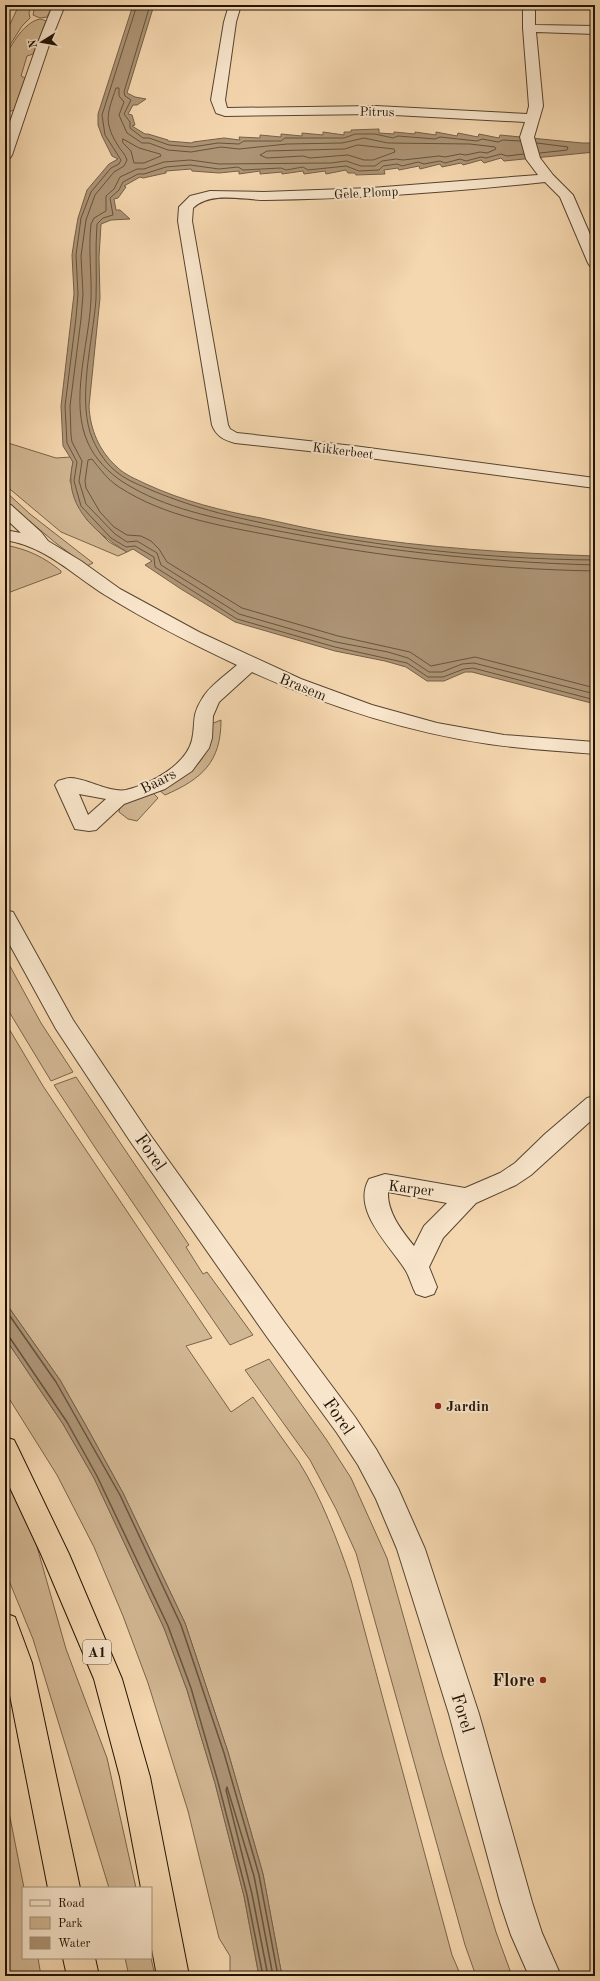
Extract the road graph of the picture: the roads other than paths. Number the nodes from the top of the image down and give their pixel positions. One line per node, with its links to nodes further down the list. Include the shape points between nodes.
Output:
1 (59, 5): 7 (street)
2 (235, 5): 6 (street, Pitrus, via 218,100 221,110 225,112 376,110)
3 (529, 5): 4 (street)
4 (529, 28): 5 (street); 6 (street, via 536,106)
5 (594, 30)
6 (533, 118): 8 (street, via 527,136 533,159)
7 (5, 156)
8 (548, 178): 9 (street, via 566,195); 10 (street, Gele Plomp, via 450,188 299,195 208,196 194,199 186,207 185,220)
9 (595, 263)
10 (199, 303): 11 (street, Kikkerbeet, via 221,430 230,436)
11 (595, 483)
12 (5, 510): 14 (street, via 35,536)
13 (5, 535): 14 (street)
14 (40, 544): 15 (street, Brasem, via 62,555 116,594)
15 (249, 664): 16 (street, Brasem, via 337,700 402,721 474,736); 17 (street, Baars, via 211,699 203,716 199,748 184,767 158,785)
16 (595, 748)
17 (124, 796)
18 (5, 917): 27 (street, Forel, via 64,1024 138,1135 346,1425 388,1496 414,1557 464,1714 516,1902)
19 (595, 1104): 20 (street, Karper, via 523,1169)
20 (467, 1196): 20 (street, Karper, via 433,1233 421,1277 380,1213 375,1195 377,1185 396,1184)
21 (5, 1448): 26 (highway, A1, via 56,1554 108,1679 135,1777)
22 (5, 1626): 23 (highway, via 18,1663)
23 (64, 1887)
24 (79, 1959): 25 (highway)
25 (82, 1976)
26 (172, 1976)
27 (545, 1976)

